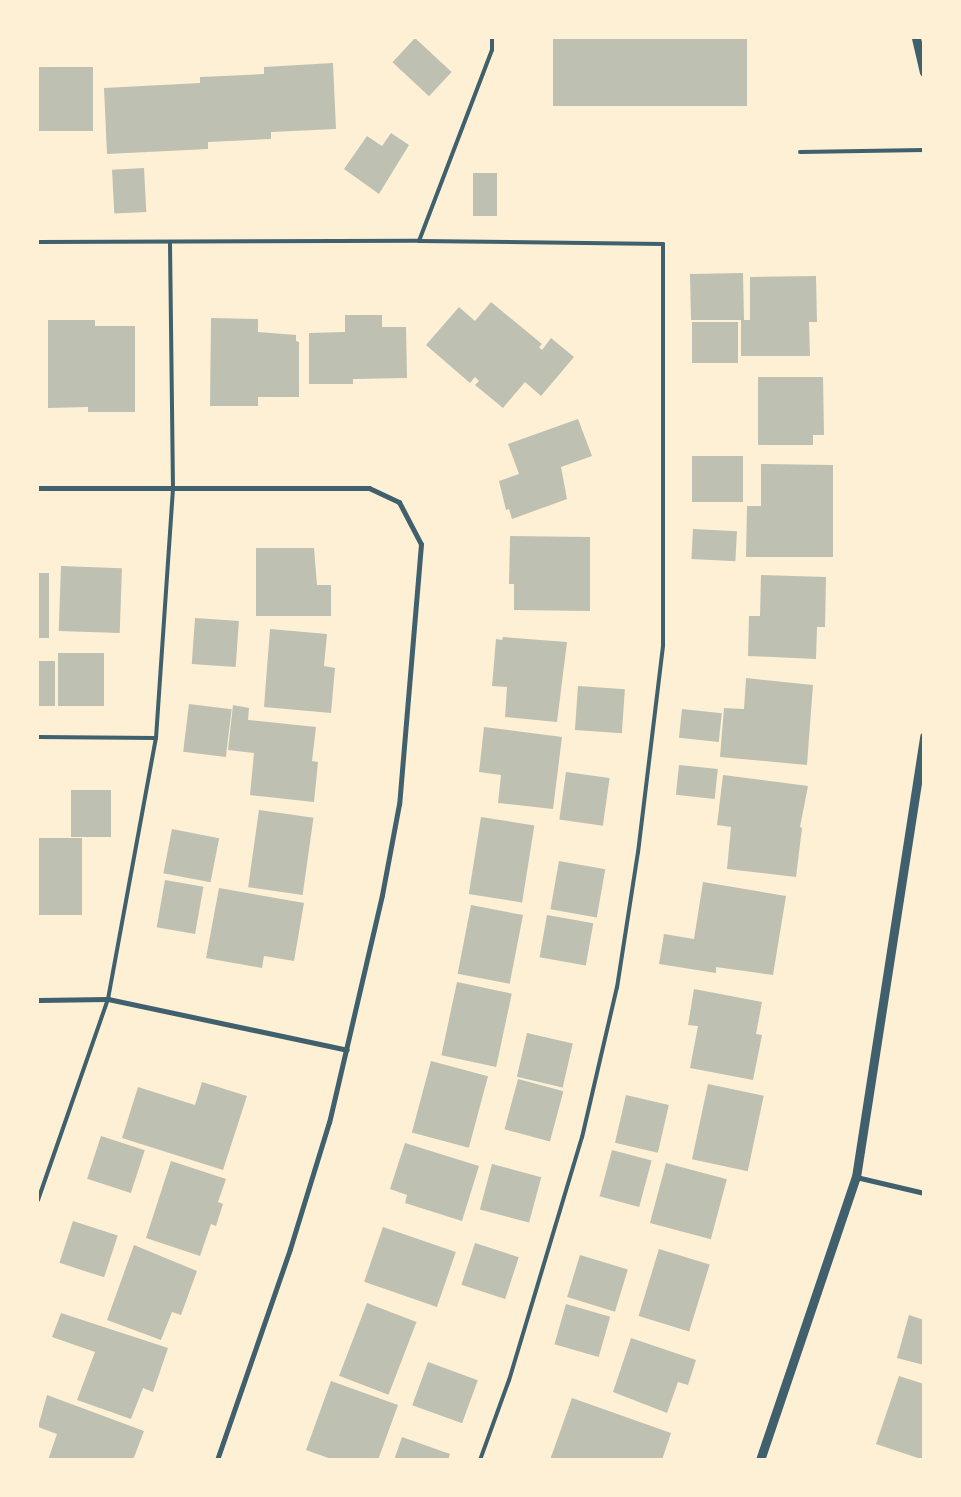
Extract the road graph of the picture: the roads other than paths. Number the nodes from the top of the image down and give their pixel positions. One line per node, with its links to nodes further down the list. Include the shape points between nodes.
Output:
1 (492, 38): 6 (lane, via 492,50)
2 (916, 38): 3 (street)
3 (924, 72)
4 (924, 150): 5 (lane)
5 (800, 152)
6 (419, 241): 8 (lane); 21 (lane, via 663,244 663,646 638,852 617,987 582,1137 510,1380)
7 (38, 242): 8 (lane)
8 (170, 242): 10 (lane)
9 (38, 488): 10 (street)
10 (173, 489): 13 (lane); 16 (street, via 369,488 399,502 421,544 399,804)
11 (924, 736): 17 (street)
12 (38, 737): 13 (lane)
13 (156, 738): 14 (lane)
14 (108, 999): 15 (street); 16 (street); 19 (lane)
15 (38, 1000)
16 (347, 1050): 20 (street, via 290,1249)
17 (856, 1177): 18 (street); 22 (street)
18 (924, 1193)
19 (38, 1200)
20 (217, 1460)
21 (480, 1460)
22 (760, 1460)

